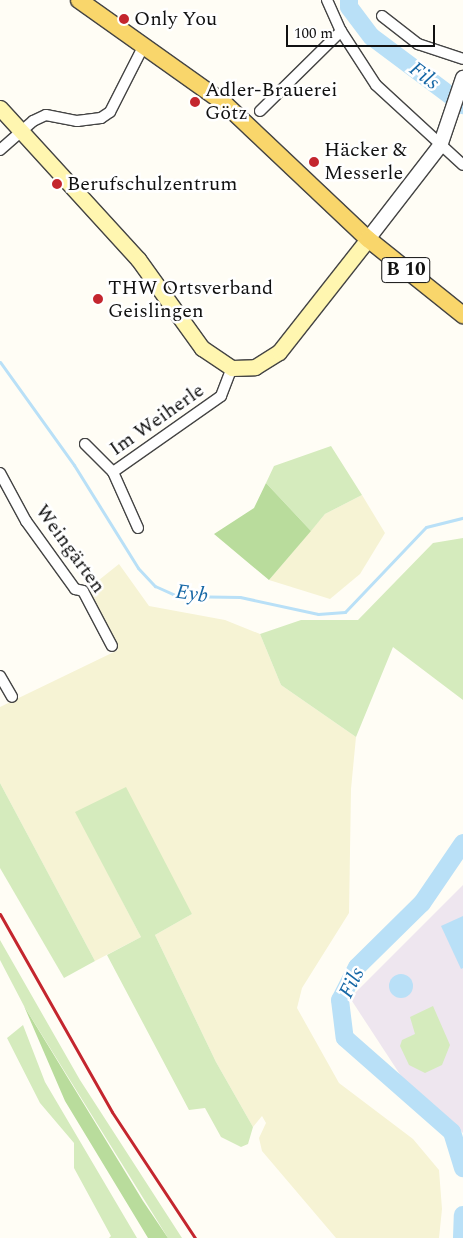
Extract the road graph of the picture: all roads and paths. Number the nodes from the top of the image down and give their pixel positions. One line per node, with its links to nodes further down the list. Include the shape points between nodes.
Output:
1 (78, 0): 5 (main road, B 10)
2 (327, 0): 4 (street)
3 (382, 16): 6 (street, via 418,44)
4 (341, 31): 9 (street); 11 (street, via 376,85)
5 (143, 48): 10 (street, via 110,112 101,118 77,121 46,115); 14 (main road, B 10, via 224,103)
6 (463, 59)
7 (463, 79): 11 (street)
8 (0, 108): 10 (main road)
9 (260, 111)
10 (21, 130): 12 (street); 16 (main road, via 138,259 202,348)
11 (440, 146): 13 (street); 14 (street)
12 (0, 150)
13 (463, 165)
14 (368, 239): 15 (main road, B 10); 16 (main road, via 279,352 255,367)
15 (463, 316)
16 (232, 368): 18 (street, Im Weiherle, via 221,396)
17 (85, 444): 18 (street, Im Weiherle)
18 (113, 472): 20 (street, Im Weiherle)
19 (0, 473): 21 (street, Weingärten, via 26,521 75,589 83,592)
20 (138, 528)
21 (112, 646)
22 (0, 676): 23 (street)
23 (12, 697)

